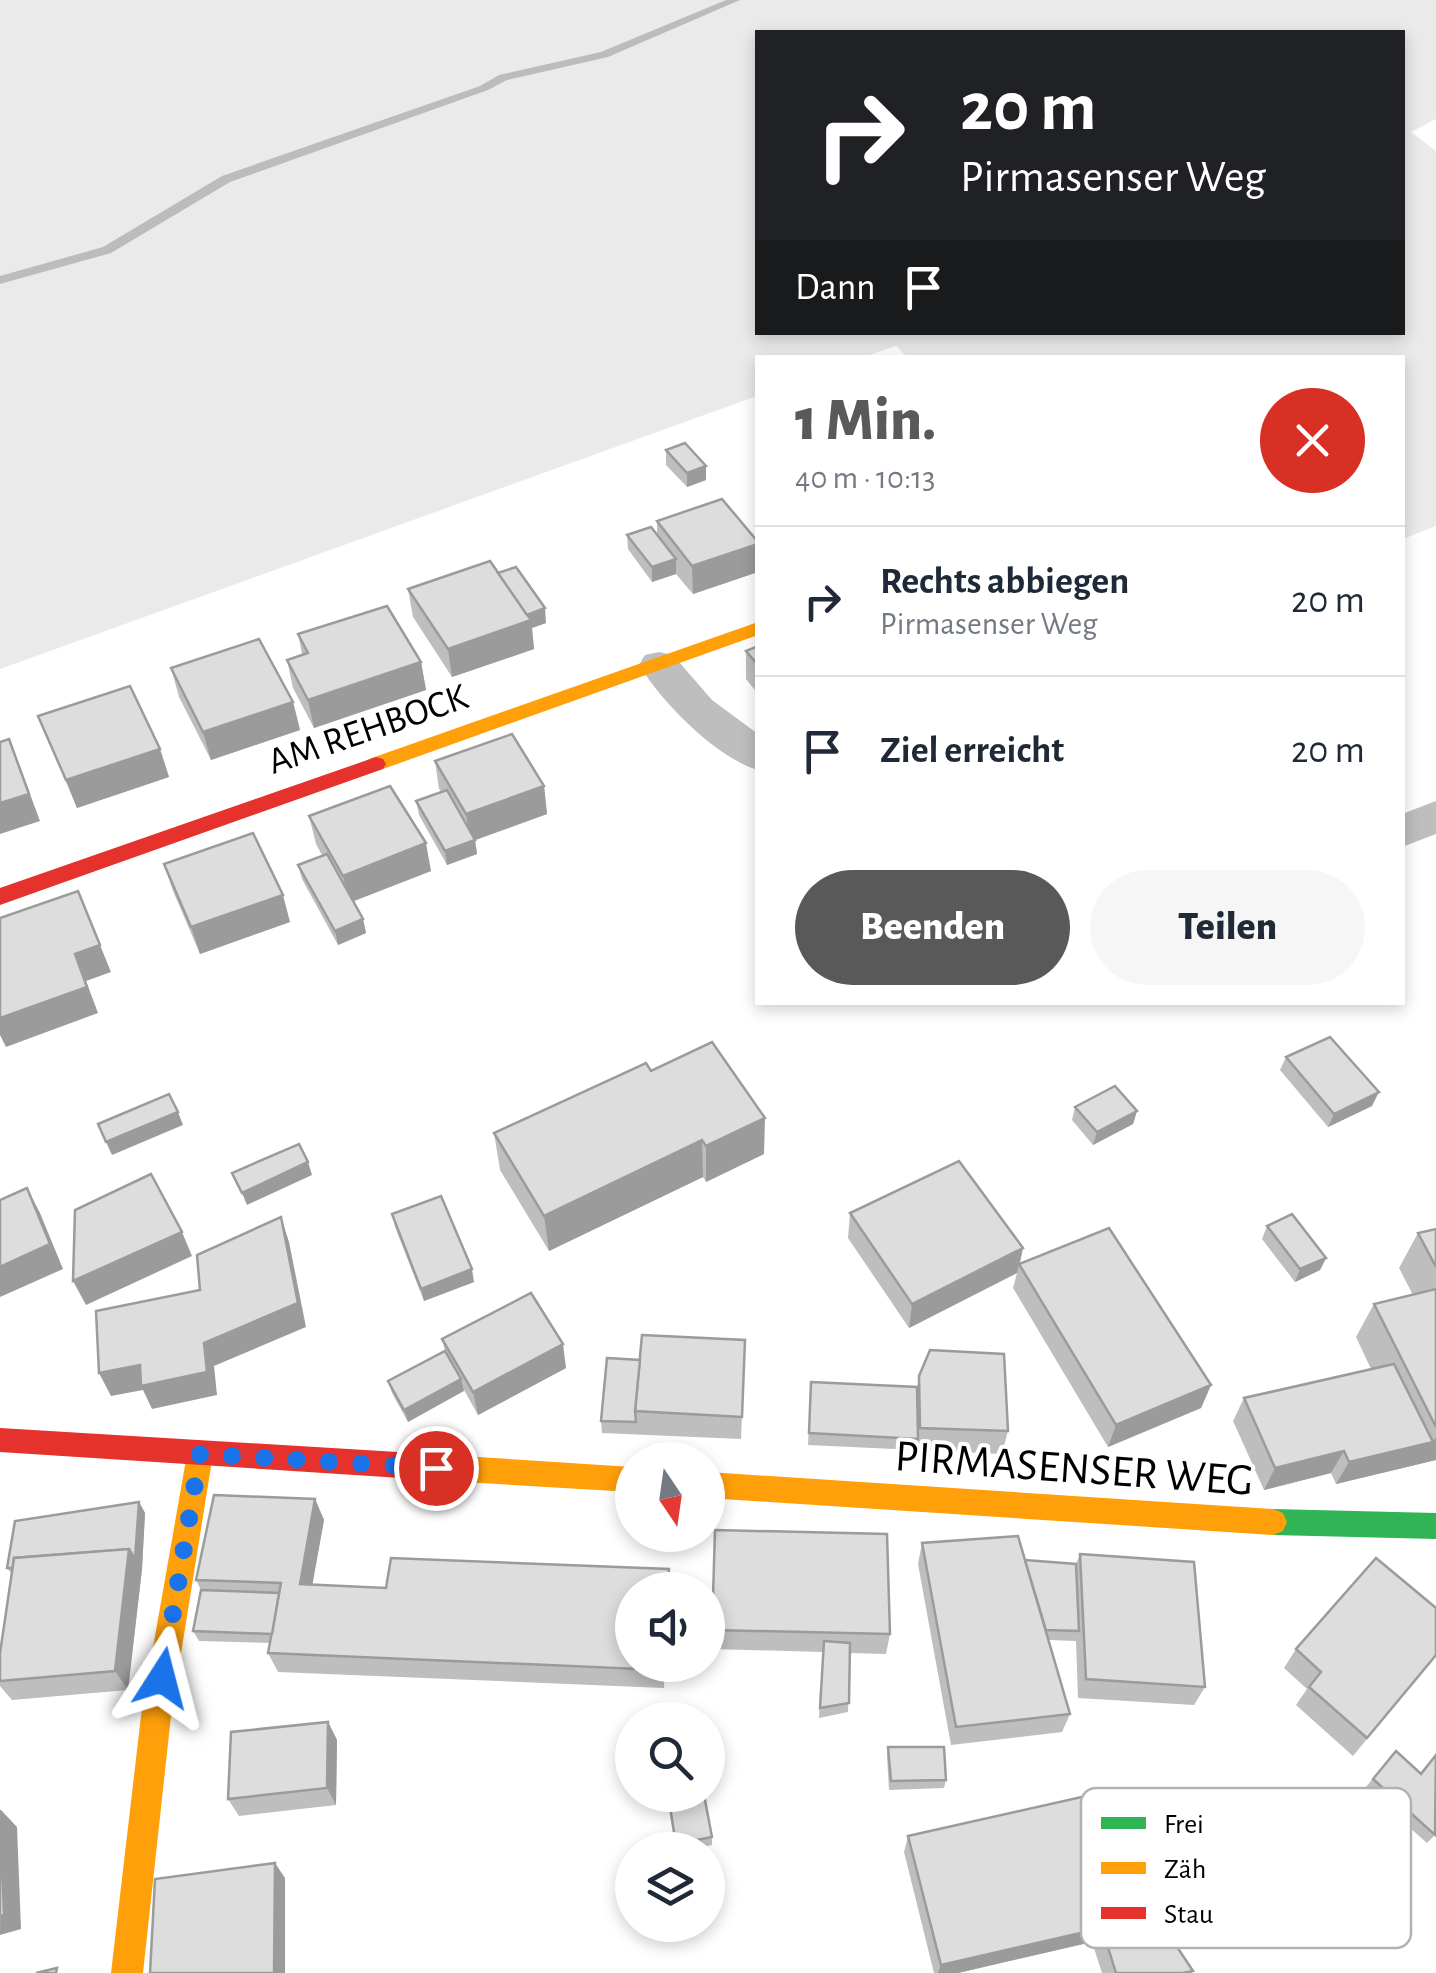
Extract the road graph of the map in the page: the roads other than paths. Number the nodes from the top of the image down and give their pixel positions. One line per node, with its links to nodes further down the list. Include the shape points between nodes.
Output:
1 (755, 629): 2 (street, AM REHBOCK)
2 (659, 665): 3 (street, via 698,710); 6 (street, AM REHBOCK)
3 (755, 754)
4 (1436, 816): 5 (street)
5 (1405, 831)
6 (0, 897)
7 (0, 1440): 8 (street)
8 (200, 1454): 9 (street); 12 (street, via 156,1716)
9 (615, 1479)
10 (725, 1486): 11 (street, PIRMASENSER WEG, via 1330,1526)
11 (1436, 1526)
12 (127, 1973)

